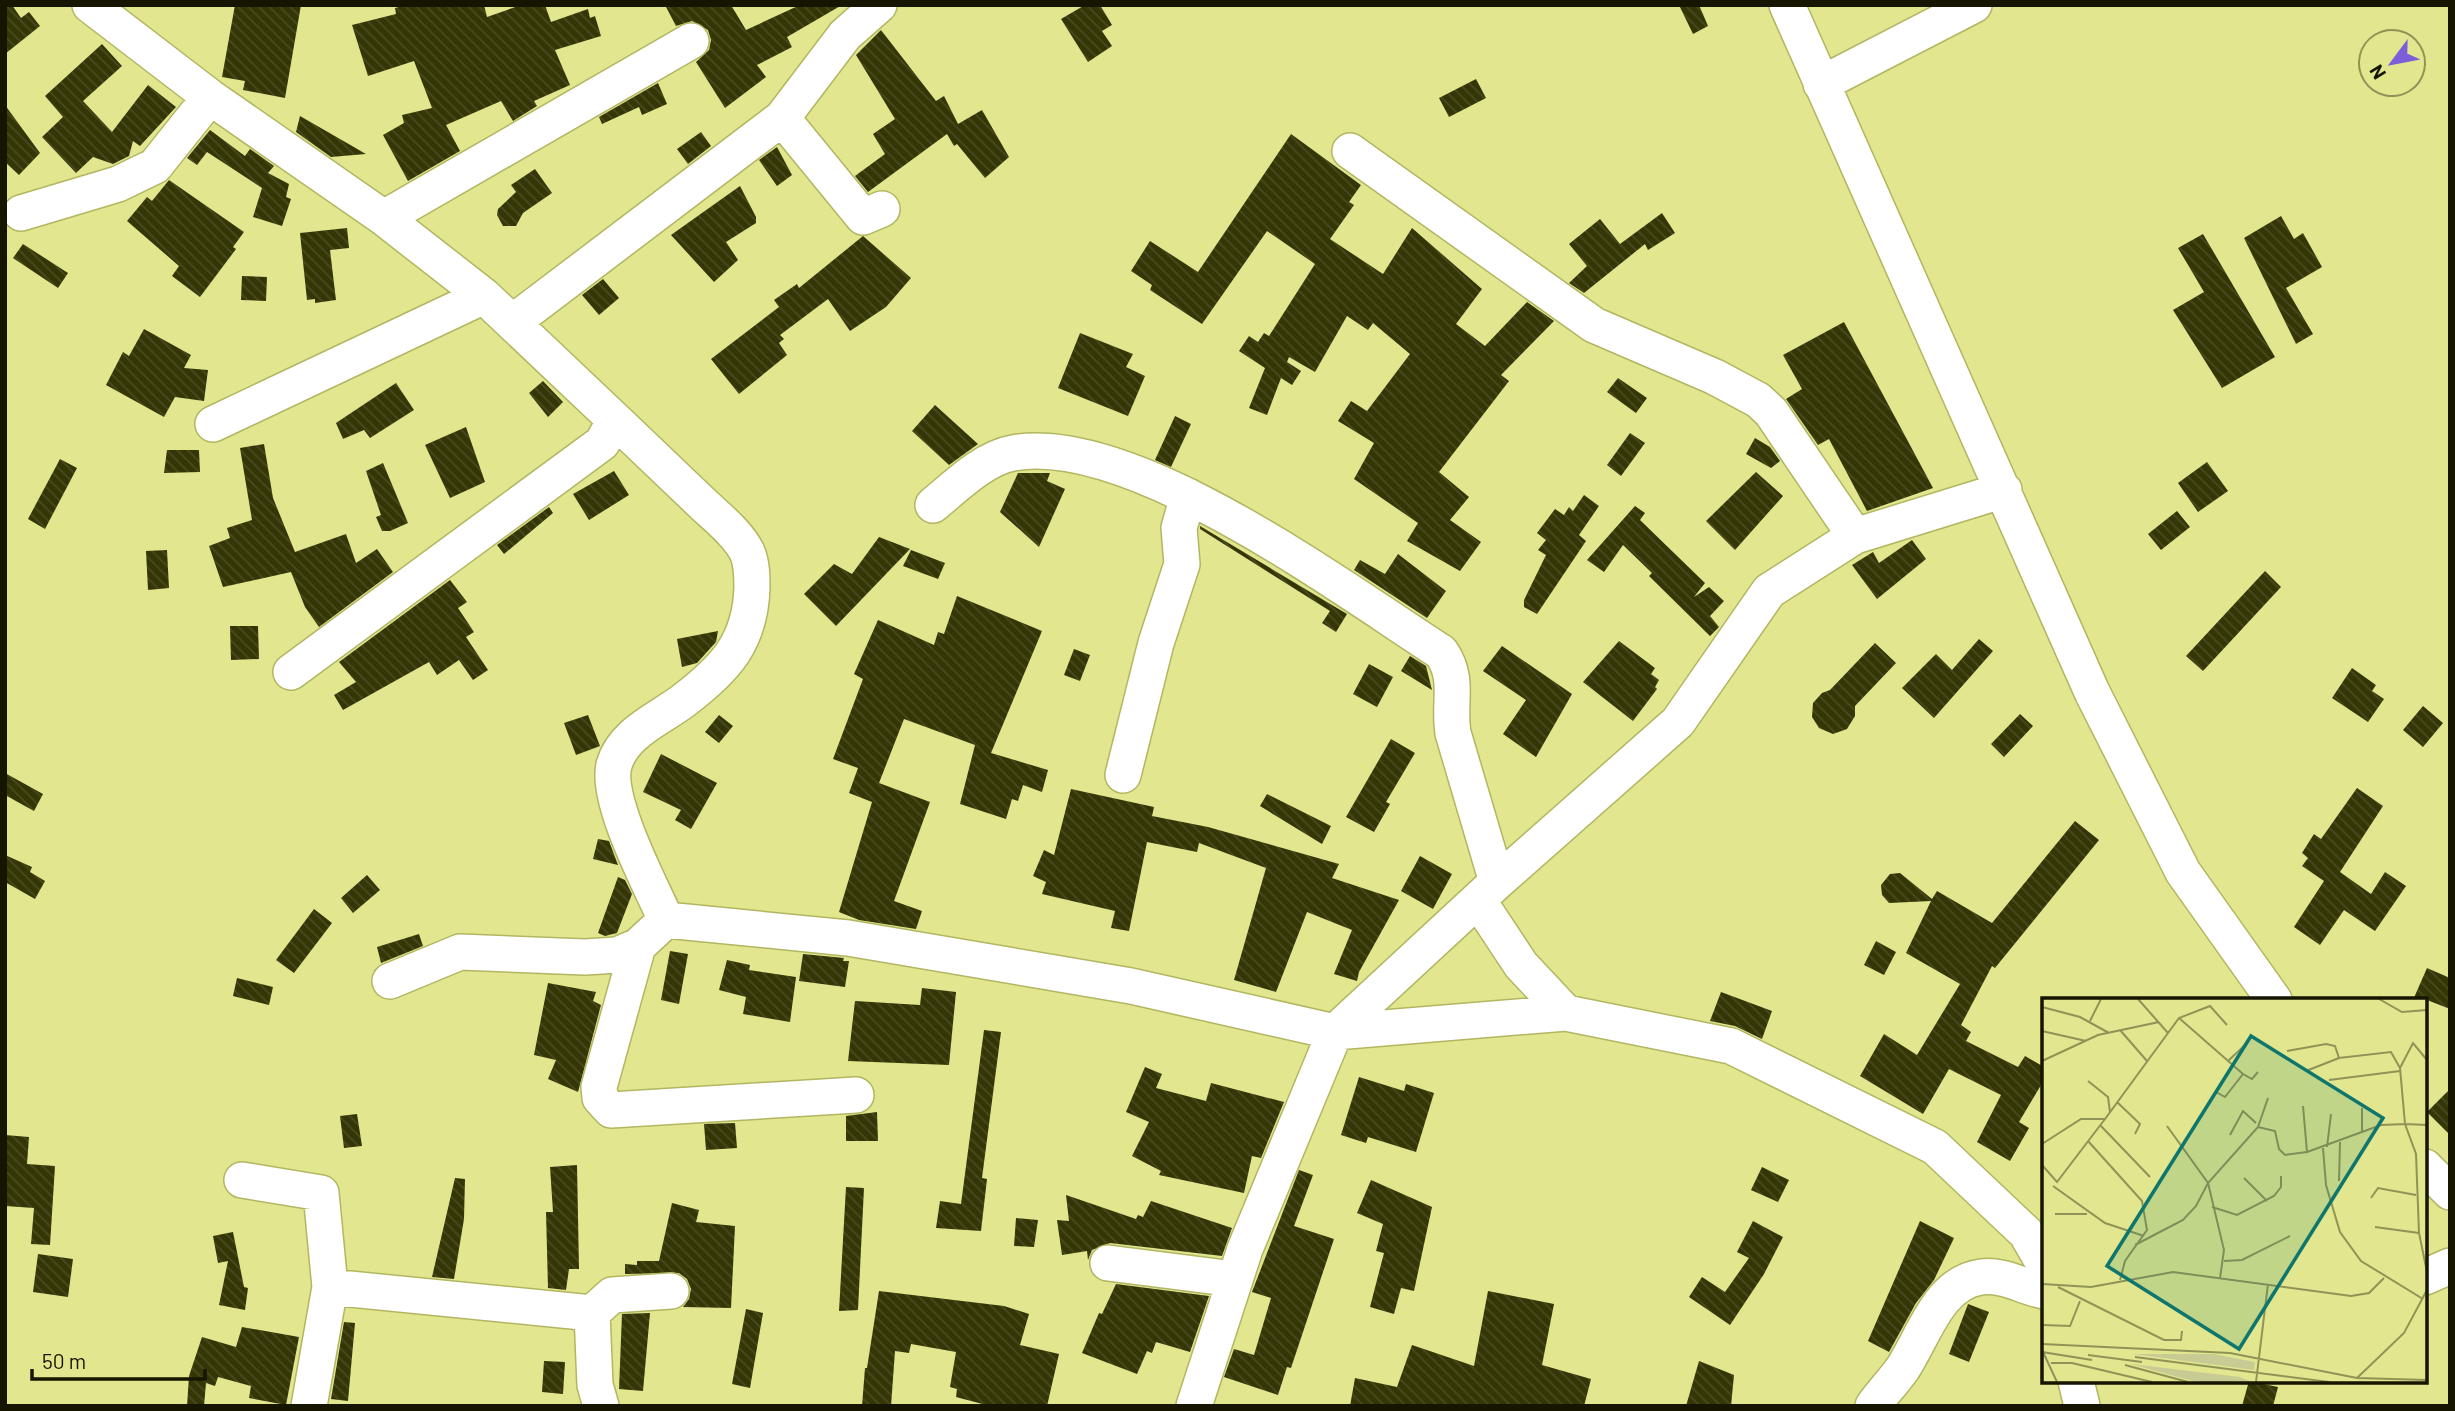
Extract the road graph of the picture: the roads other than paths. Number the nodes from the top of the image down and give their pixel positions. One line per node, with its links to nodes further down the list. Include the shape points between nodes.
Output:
1 (90, 5): 7 (street)
2 (879, 5): 8 (street, via 845,35)
3 (1787, 5): 6 (street)
4 (1974, 5): 6 (street)
5 (691, 41): 12 (street)
6 (1821, 84): 17 (street)
7 (210, 97): 11 (street, via 155,166 118,184); 12 (street)
8 (782, 118): 10 (street, via 863,217); 14 (street)
9 (1350, 151): 20 (street, via 1594,325 1758,400 1771,412)
10 (882, 209)
11 (21, 213)
12 (384, 218): 13 (street)
13 (484, 296): 14 (street); 16 (street)
14 (513, 322): 15 (street)
15 (615, 420): 21 (street, via 602,443); 24 (street, via 728,528 747,552 752,573 751,615 735,652 681,702 645,725 614,766 616,806)
16 (213, 424)
17 (2004, 490): 20 (street); 27 (street, via 2092,692 2183,872)
18 (1188, 496): 19 (street, via 1114,466 1048,449 1009,453); 22 (street, via 1179,528 1182,564 1156,643); 23 (street, via 1243,524 1441,652 1451,667 1449,710)
19 (933, 505)
20 (1854, 536): 23 (street, via 1769,591 1678,722)
21 (291, 672)
22 (1123, 775)
23 (1487, 891): 28 (street, via 1521,965); 29 (street)
24 (666, 920): 25 (street); 29 (street, via 848,939 1077,976)
25 (638, 946): 26 (street, via 617,955 585,957 460,952); 30 (street, via 599,1087 604,1105 611,1110)
26 (390, 981)
27 (2273, 998)
28 (1566, 1013): 29 (street); 34 (street, via 1731,1046 1935,1147)
29 (1335, 1032): 40 (street)
30 (856, 1095)
31 (2427, 1169): 33 (street)
32 (242, 1180): 41 (street, via 321,1193)
33 (2450, 1192)
34 (2012, 1219): 35 (street); 36 (street)
35 (2042, 1235)
36 (2042, 1261)
37 (1108, 1263): 40 (street)
38 (2450, 1266): 39 (street)
39 (2427, 1276)
40 (1234, 1279): 48 (street)
41 (330, 1287): 44 (street); 46 (street)
42 (2042, 1290): 49 (street, via 1982,1277 1958,1286 1933,1313 1901,1371)
43 (671, 1291): 44 (street, via 612,1295)
44 (592, 1313): 47 (street, via 595,1385)
45 (2076, 1383): 50 (street)
46 (309, 1406)
47 (601, 1406)
48 (1195, 1406)
49 (1873, 1406)
50 (2082, 1406)

